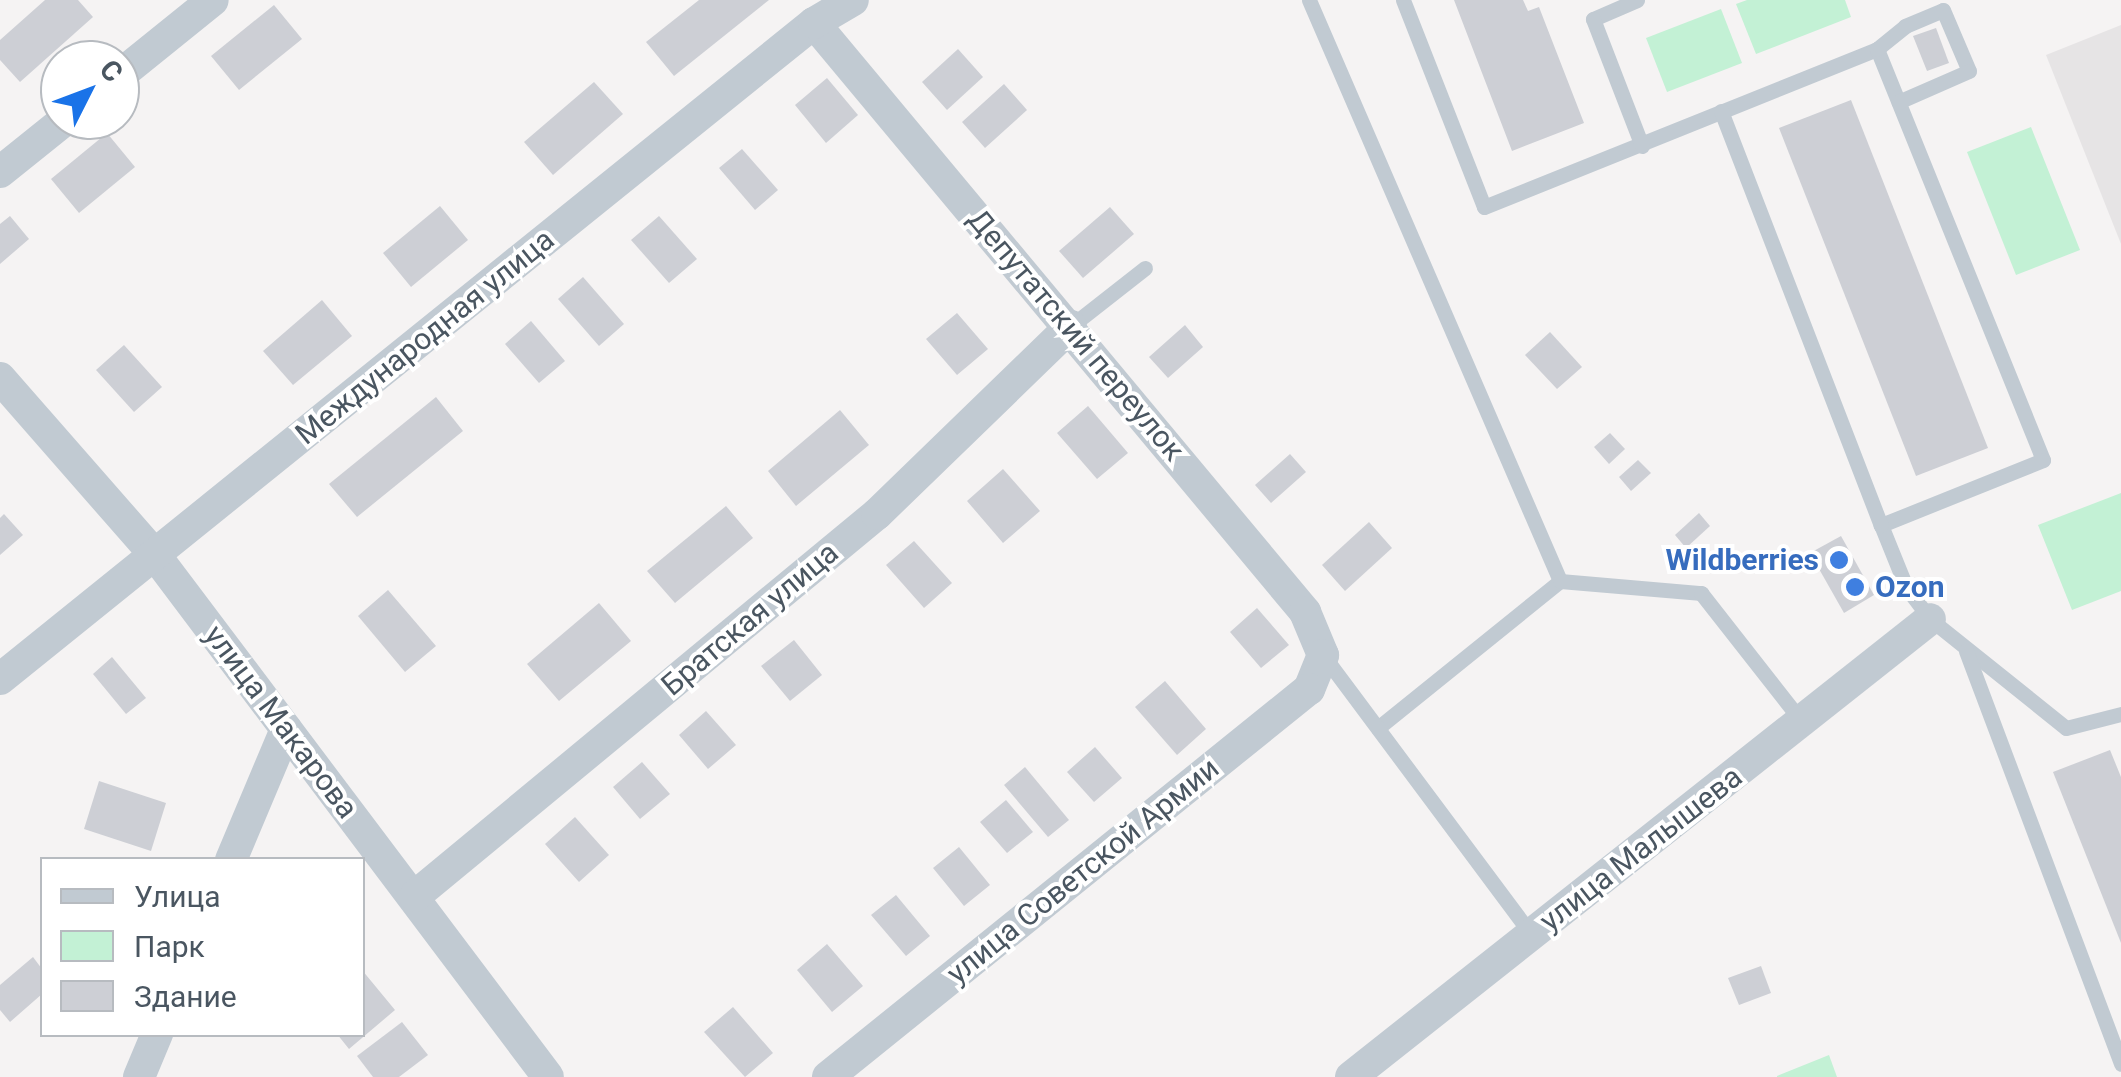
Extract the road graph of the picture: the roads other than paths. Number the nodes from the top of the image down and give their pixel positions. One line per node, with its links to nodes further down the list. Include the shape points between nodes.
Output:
1 (213, 0): 8 (street)
2 (853, 0): 6 (street, Международная улица)
3 (1309, 0): 19 (lane)
4 (1404, 0): 12 (lane, via 1484,207)
5 (1637, 0): 12 (lane, via 1593,18)
6 (814, 23): 15 (street, Депутатский переулок); 18 (street, Международная улица)
7 (1877, 49): 9 (lane); 9 (lane, via 1905,26 1943,10 1969,72); 10 (lane)
8 (140, 59)
9 (1898, 102): 17 (lane, via 2044,460)
10 (1721, 111): 12 (lane); 17 (lane)
11 (40, 140): 13 (street)
12 (1642, 146)
13 (0, 172)
14 (1145, 268): 15 (lane)
15 (1071, 326): 22 (street, Депутатский переулок, via 1305,612); 29 (street, Братская улица, via 877,514)
16 (0, 378): 18 (street, улица Макарова)
17 (1881, 525): 20 (lane, via 1906,587)
18 (155, 554): 23 (street, Международная улица); 27 (street, улица Макарова)
19 (1560, 582): 25 (lane, via 1701,594); 26 (lane)
20 (1930, 619): 21 (lane); 25 (street, улица Малышева)
21 (1965, 647): 24 (lane, via 2066,728); 32 (lane)
22 (1322, 655): 26 (lane); 35 (street, улица Советской Армии, via 1309,690)
23 (0, 679)
24 (2121, 714)
25 (1802, 722): 30 (street, улица Малышева)
26 (1378, 728): 30 (lane)
27 (286, 729): 28 (street); 29 (street, улица Макарова)
28 (232, 857)
29 (415, 896): 34 (street, улица Макарова)
30 (1532, 935): 36 (street, улица Малышева)
31 (156, 1037): 33 (street)
32 (2121, 1064)
33 (139, 1077)
34 (548, 1077)
35 (828, 1077)
36 (1351, 1077)

